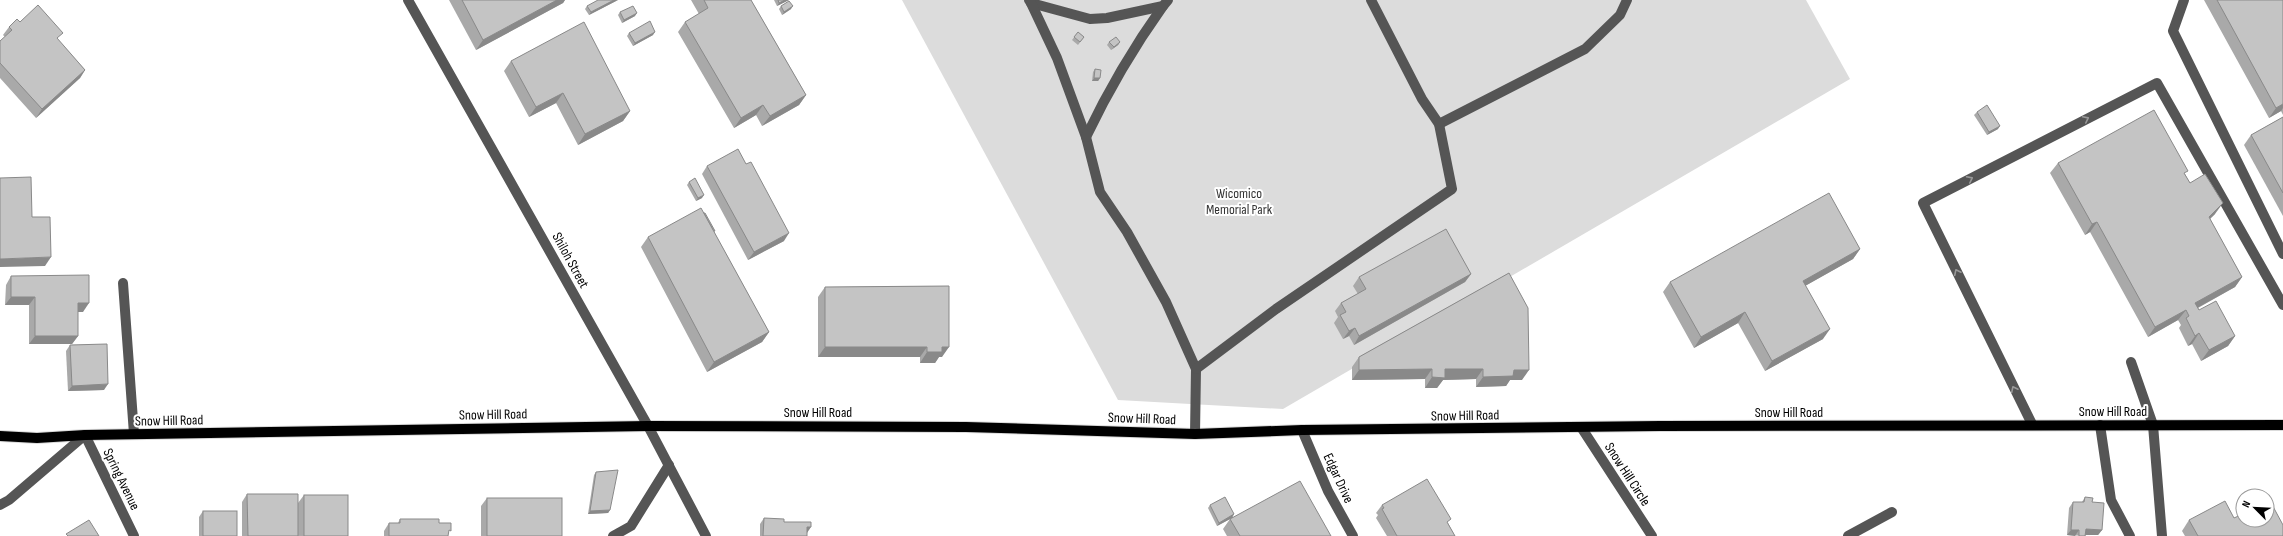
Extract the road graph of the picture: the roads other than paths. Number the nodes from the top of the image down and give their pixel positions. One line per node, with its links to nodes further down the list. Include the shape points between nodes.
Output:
1 (408, 0): 18 (street, Shiloh Street)
2 (1371, 0): 7 (street, via 1422,98)
3 (1627, 0): 7 (street, via 1620,15 1586,49)
4 (2184, 0): 9 (street, via 2172,31)
5 (1030, 1): 6 (street, via 1090,19 1107,18); 8 (street, via 1057,58)
6 (1165, 3): 8 (street, via 1137,42 1109,89)
7 (1439, 124): 13 (street, via 1452,189 1276,309)
8 (1086, 137): 13 (street, via 1100,192 1127,232 1166,302)
9 (2283, 254)
10 (123, 283): 21 (street)
11 (2283, 305): 14 (street, one-way to 11, via 1923,203 2157,83)
12 (2131, 362): 16 (street)
13 (1196, 369): 22 (street)
14 (2032, 424): 15 (main road, Snow Hill Road); 19 (main road, Snow Hill Road)
15 (2100, 425): 16 (main road, Snow Hill Road); 34 (street, via 2111,500)
16 (2153, 425): 17 (main road, Snow Hill Road); 35 (street)
17 (2283, 425)
18 (648, 426): 21 (main road, Snow Hill Road); 22 (main road, Snow Hill Road, via 966,427); 25 (street, Shiloh Street)
19 (1581, 427): 20 (main road, Snow Hill Road); 32 (street, Snow Hill Circle)
20 (1302, 430): 22 (main road, Snow Hill Road); 31 (street, Edgar Drive, via 1328,491)
21 (134, 434): 23 (main road, Snow Hill Road)
22 (1195, 434)
23 (85, 435): 24 (main road, Snow Hill Road, via 37,438); 26 (street); 28 (street, Spring Avenue)
24 (0, 436)
25 (669, 465): 29 (street, via 631,526); 30 (street, Shiloh Street)
26 (0, 504)
27 (1892, 512): 33 (street)
28 (134, 536)
29 (613, 536)
30 (706, 536)
31 (1353, 536)
32 (1652, 536)
33 (1848, 536)
34 (2130, 536)
35 (2162, 536)

